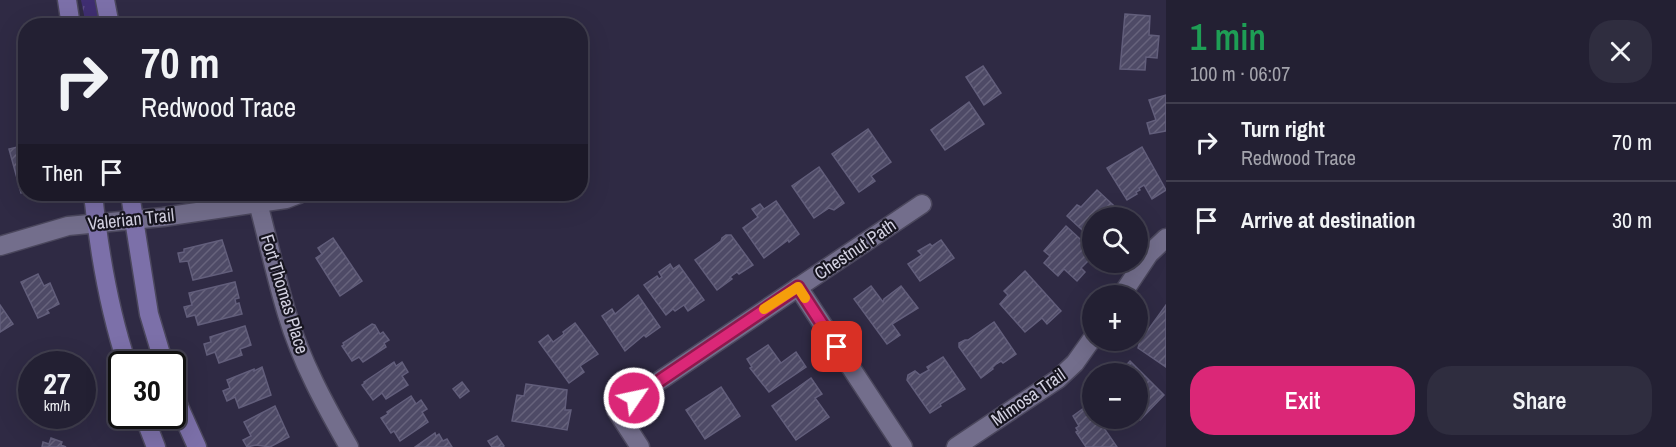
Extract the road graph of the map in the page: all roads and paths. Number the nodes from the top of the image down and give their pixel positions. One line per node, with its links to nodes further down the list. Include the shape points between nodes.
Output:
1 (67, 0): 3 (street)
2 (105, 0): 4 (street)
3 (70, 18)
4 (108, 18)
5 (94, 201): 11 (street)
6 (131, 201): 10 (street)
7 (272, 201): 8 (street, Valerian Trail)
8 (258, 203): 10 (street, Valerian Trail); 23 (street, Fort Thomas Place, via 295,336)
9 (922, 204): 15 (street, Chestnut Path)
10 (133, 220): 11 (street, Valerian Trail); 17 (street, via 149,314)
11 (96, 222): 13 (street, Valerian Trail); 16 (street)
12 (1166, 238): 14 (street, via 1149,254)
13 (0, 246)
14 (1128, 285)
15 (798, 287): 24 (street, Chestnut Path, via 616,410); 25 (street)
16 (123, 351)
17 (160, 351)
18 (1084, 351): 26 (street, Mimosa Trail, via 1058,379)
19 (186, 422): 22 (street)
20 (149, 429): 21 (street)
21 (156, 447)
22 (197, 447)
23 (349, 447)
24 (640, 447)
25 (903, 447)
26 (956, 447)

